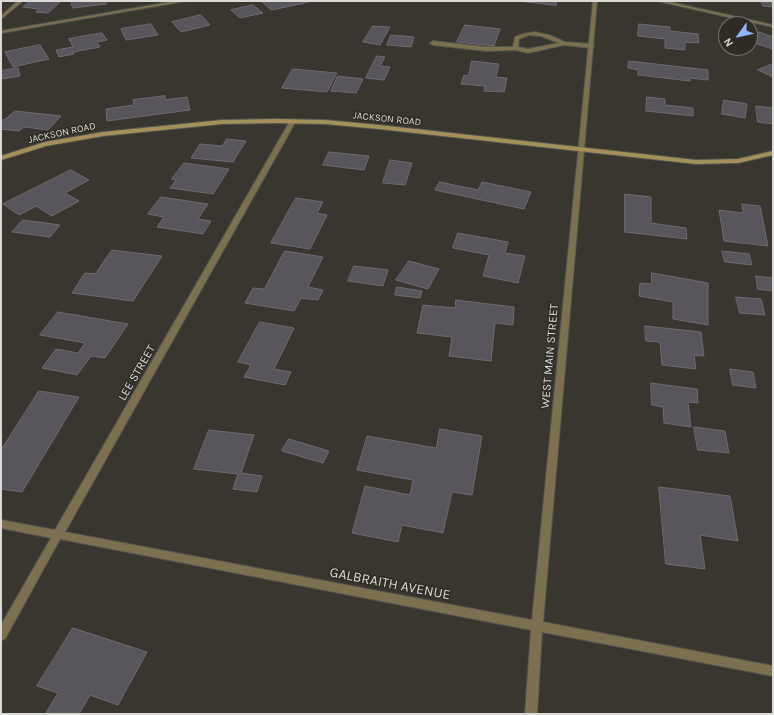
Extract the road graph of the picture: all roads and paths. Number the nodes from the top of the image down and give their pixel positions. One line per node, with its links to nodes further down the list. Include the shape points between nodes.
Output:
1 (21, 1): 5 (street)
2 (184, 1): 7 (street)
3 (595, 1): 10 (street, WEST MAIN STREET)
4 (658, 1): 6 (street)
5 (1, 18)
6 (773, 26)
7 (1, 32)
8 (432, 43): 11 (street, via 486,49)
9 (564, 43): 10 (street); 11 (street, via 528,51); 11 (street, via 545,35 528,34 517,38)
10 (591, 46): 13 (street, WEST MAIN STREET)
11 (516, 48)
12 (293, 122): 13 (street, JACKSON ROAD, via 379,127); 15 (street, JACKSON ROAD, via 222,122 103,134 45,144); 17 (street, LEE STREET)
13 (582, 150): 14 (street, JACKSON ROAD, via 696,162 738,161); 18 (street, WEST MAIN STREET)
14 (773, 152)
15 (1, 158)
16 (1, 524): 17 (street, GALBRAITH AVENUE)
17 (59, 535): 18 (street, GALBRAITH AVENUE); 19 (street, LEE STREET)
18 (537, 626): 20 (street, GALBRAITH AVENUE); 21 (street, WEST MAIN STREET)
19 (1, 635)
20 (773, 671)
21 (531, 714)

